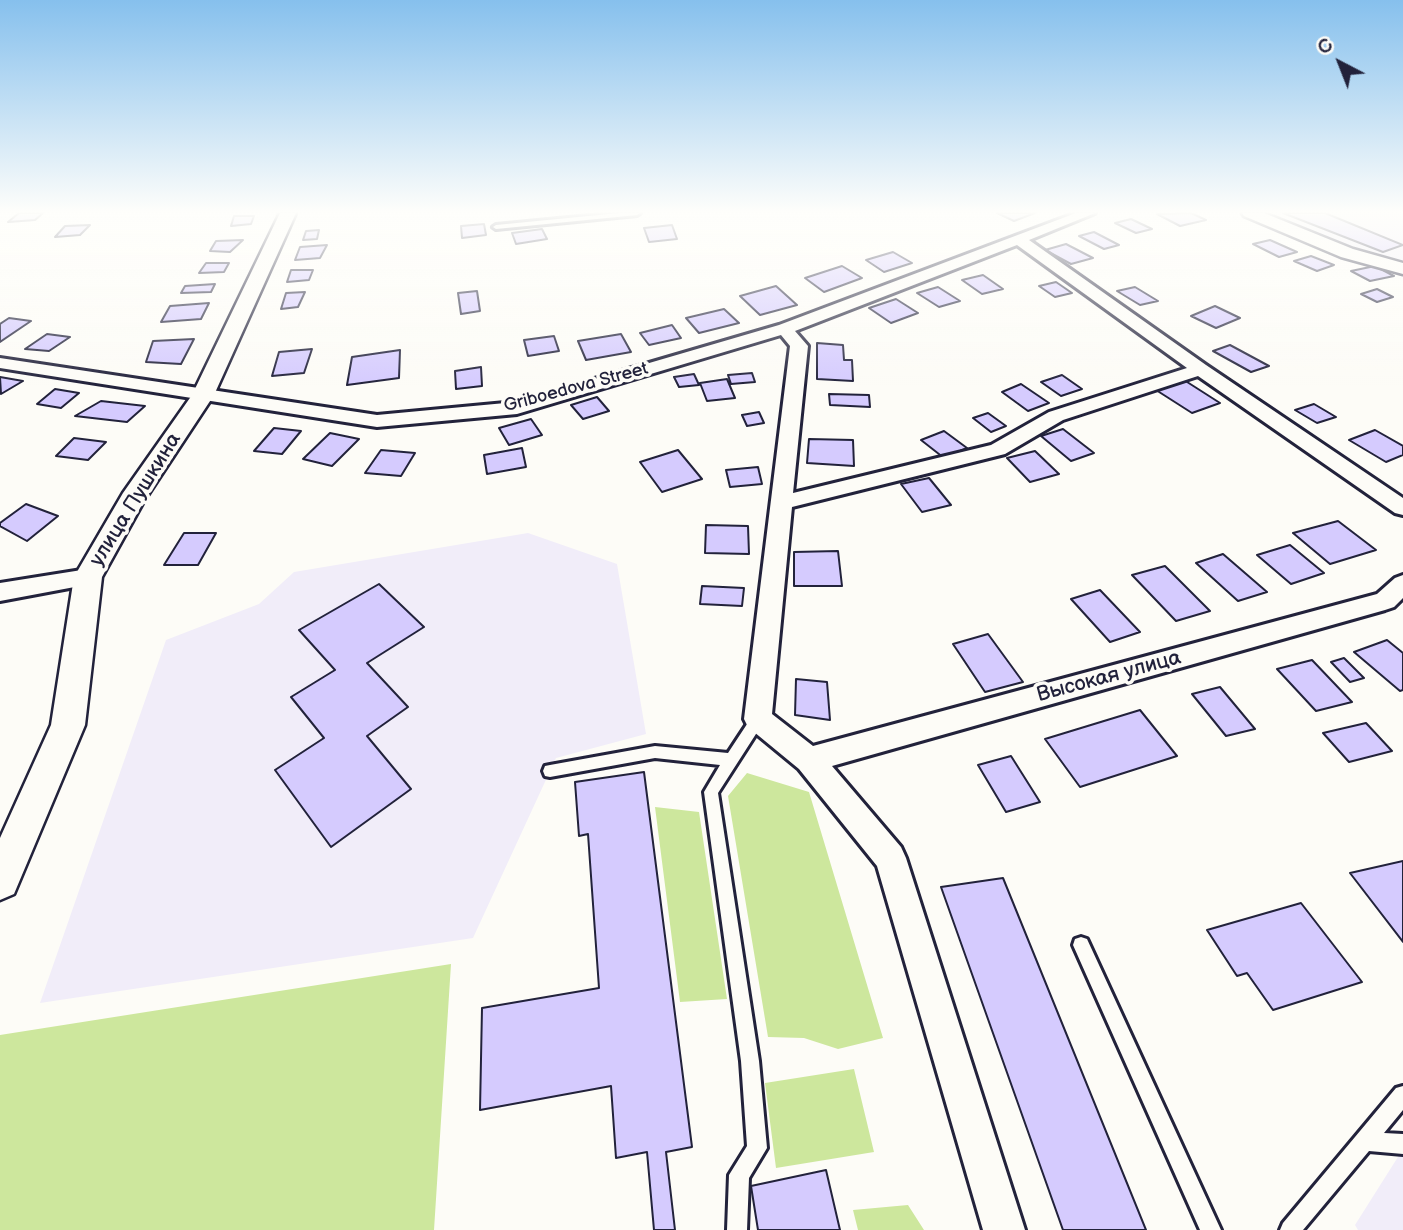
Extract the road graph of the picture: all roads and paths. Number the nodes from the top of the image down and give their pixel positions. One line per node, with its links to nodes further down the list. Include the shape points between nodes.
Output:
1 (261, 270): 7 (street, улица Пушкина)
2 (937, 270): 4 (street, Griboedova Street)
3 (1062, 270): 6 (street)
4 (785, 329): 7 (street, Griboedova Street, via 517,408 377,421); 8 (street, via 799,346)
5 (0, 363): 7 (street, Griboedova Street)
6 (1200, 369): 8 (street, via 1056,416 998,450); 9 (street)
7 (203, 395): 11 (street, улица Пушкина, via 132,499)
8 (781, 503): 14 (street)
9 (1403, 508)
10 (0, 574): 11 (street)
11 (88, 577): 13 (street); 18 (street, улица Пушкина, via 68,725)
12 (1403, 584): 16 (street, Высокая улица, via 1385,601)
13 (0, 592)
14 (758, 719): 15 (lane); 16 (street)
15 (732, 760): 17 (lane, via 655,752); 23 (lane, via 711,792 750,1062 757,1148 739,1175)
16 (809, 760): 24 (street, via 890,858)
17 (551, 771)
18 (0, 881)
19 (1081, 945): 25 (lane)
20 (1403, 1095): 21 (lane)
21 (1365, 1141): 22 (lane); 26 (lane)
22 (1403, 1144)
23 (737, 1230)
24 (1004, 1230)
25 (1211, 1230)
26 (1290, 1230)

